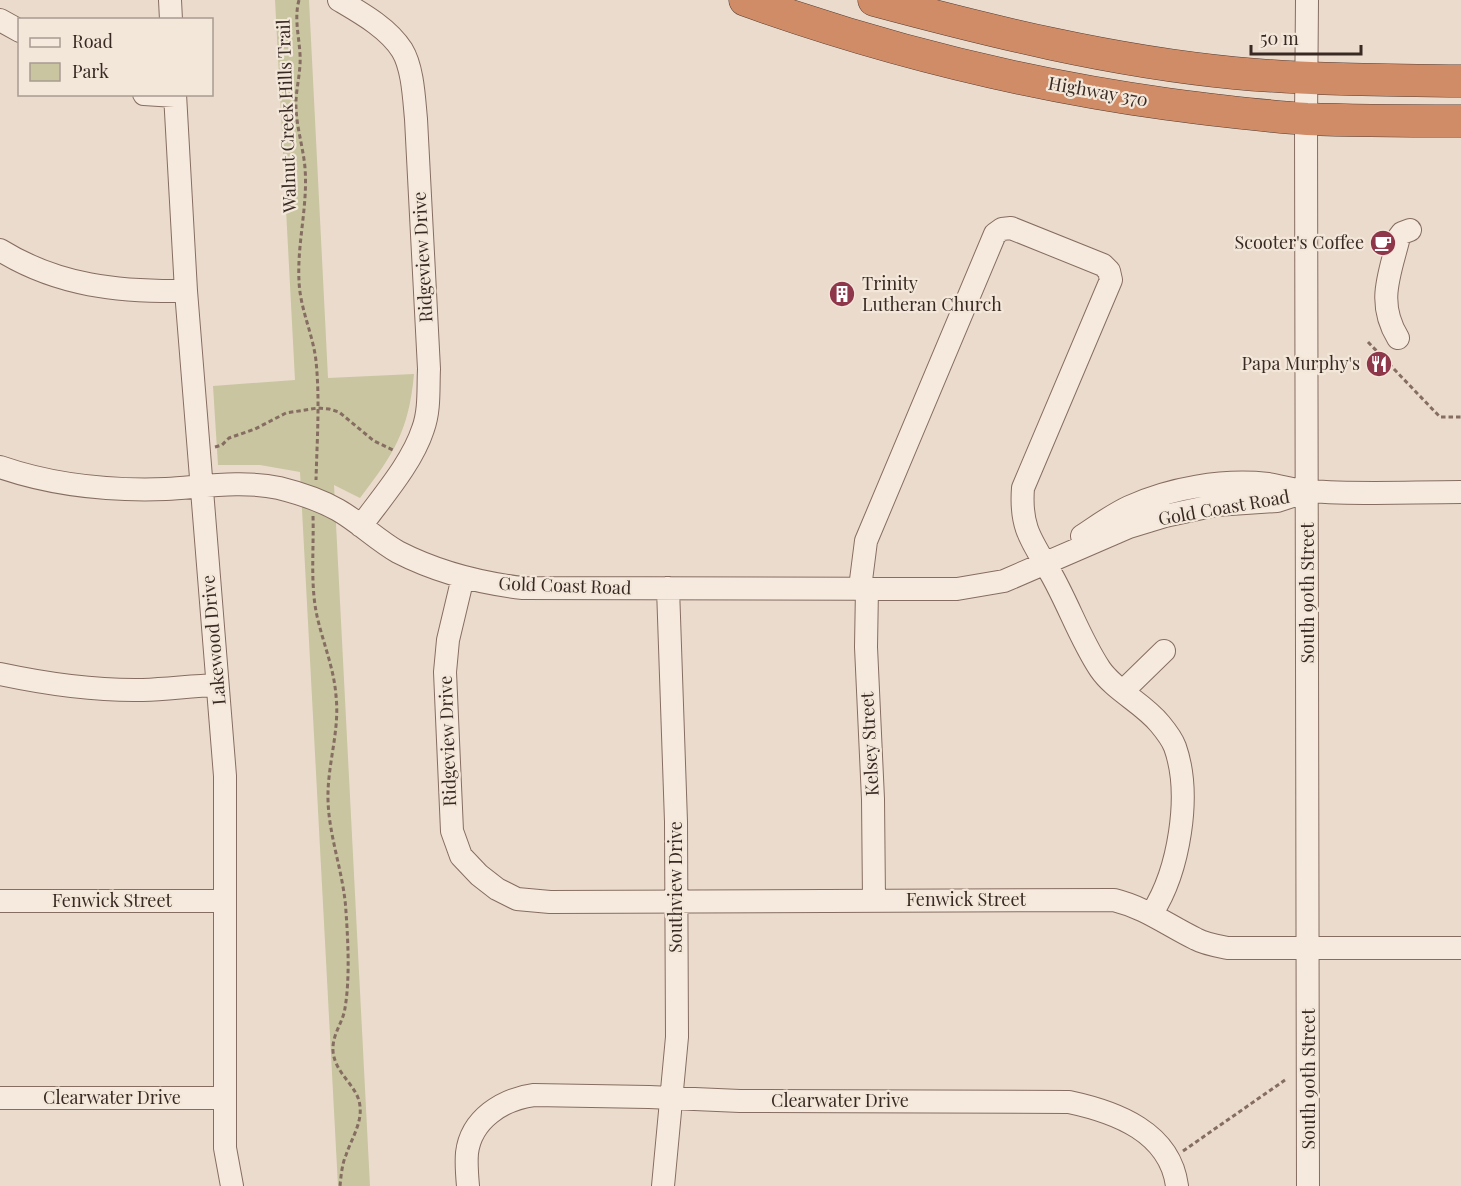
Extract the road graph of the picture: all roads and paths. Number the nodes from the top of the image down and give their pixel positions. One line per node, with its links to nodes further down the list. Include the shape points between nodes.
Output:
1 (170, 0): 7 (street)
2 (299, 0): 21 (path, Walnut Creek Hills Trail, via 296,99 307,194 299,281 316,360)
3 (339, 0): 31 (street, Ridgeview Drive, via 383,30 402,51 412,81 429,369 423,429 407,461)
4 (746, 0): 10 (highway, Highway 370)
5 (874, 0): 14 (highway, Highway 370, via 1073,50 1234,73)
6 (1307, 0): 14 (street, South 90th Street)
7 (171, 18)
8 (0, 20): 9 (street)
9 (18, 31)
10 (880, 43): 14 (highway, via 1179,86 1266,96 1291,93); 14 (highway, Highway 370, via 977,70 1070,89 1214,110)
11 (1461, 81): 14 (highway, Highway 370)
12 (175, 96): 18 (street, Lakewood Drive)
13 (1461, 99): 14 (highway)
14 (1306, 100): 15 (highway, Highway 370); 28 (street, South 90th Street)
15 (1461, 121)
16 (1410, 230): 19 (street, via 1399,237 1386,289 1385,306)
17 (0, 250): 18 (street, via 63,279 110,289)
18 (186, 291): 27 (street, Lakewood Drive)
19 (1398, 338)
20 (1368, 342): 22 (path, via 1440,417)
21 (318, 408): 23 (path, via 286,413); 24 (path, via 339,412 374,441); 26 (path, Walnut Creek Hills Trail)
22 (1461, 417)
23 (212, 448)
24 (397, 452)
25 (0, 466): 27 (street, Gold Coast Road, via 51,481 114,489)
26 (316, 481)
27 (201, 486): 31 (street, Gold Coast Road, via 277,488 339,510); 38 (street, Lakewood Drive)
28 (1308, 491): 29 (street, Gold Coast Road); 32 (street, Gold Coast Road, via 1276,501 1216,505 1165,516); 46 (street, South 90th Street)
29 (1461, 492)
30 (313, 513): 54 (path, via 314,597 338,711 328,781 330,822 344,889 347,930 345,1008 333,1048 339,1071 354,1090 361,1108 344,1158)
31 (361, 526): 33 (street, Gold Coast Road, via 396,551)
32 (1044, 563): 35 (street, Gold Coast Road, via 1004,581 980,586); 35 (street, Kelsey Street, via 1023,518 1023,488 1111,280 1103,265 1011,228 1002,229 995,234 866,541); 39 (street, via 1101,670)
33 (463, 577): 34 (street, Gold Coast Road, via 523,588); 40 (street, Ridgeview Drive, via 448,640 445,672 452,831 461,856)
34 (668, 588): 35 (street, Gold Coast Road); 43 (street, Southview Drive)
35 (863, 588): 41 (street, Kelsey Street)
36 (1164, 651): 39 (street)
37 (0, 674): 38 (street, via 90,688 142,690)
38 (217, 685): 44 (street, Lakewood Drive, via 225,776)
39 (1123, 692): 45 (street, via 1159,723 1175,745 1180,772 1182,808 1178,843 1166,890)
40 (470, 866): 43 (street, Fenwick Street, via 497,890 517,899)
41 (874, 900): 43 (street, Fenwick Street); 45 (street, Fenwick Street, via 1114,900)
42 (0, 901): 44 (street, Fenwick Street)
43 (676, 901): 51 (street, Southview Drive, via 677,1037)
44 (225, 902): 50 (street, Lakewood Drive)
45 (1152, 913): 46 (street, Fenwick Street, via 1198,941 1228,948)
46 (1309, 948): 47 (street, Fenwick Street); 58 (street, South 90th Street)
47 (1461, 948)
48 (1285, 1080): 52 (path)
49 (0, 1098): 50 (street, Clearwater Drive)
50 (225, 1098): 53 (street, Lakewood Drive, via 226,1161)
51 (672, 1098): 55 (street, Clearwater Drive, via 519,1097 494,1109 475,1129 467,1152); 56 (street, Southview Drive); 57 (street, Clearwater Drive, via 1070,1102 1112,1113 1147,1133 1167,1156)
52 (1180, 1154)
53 (232, 1186)
54 (340, 1186)
55 (468, 1186)
56 (663, 1186)
57 (1176, 1186)
58 (1308, 1186)

